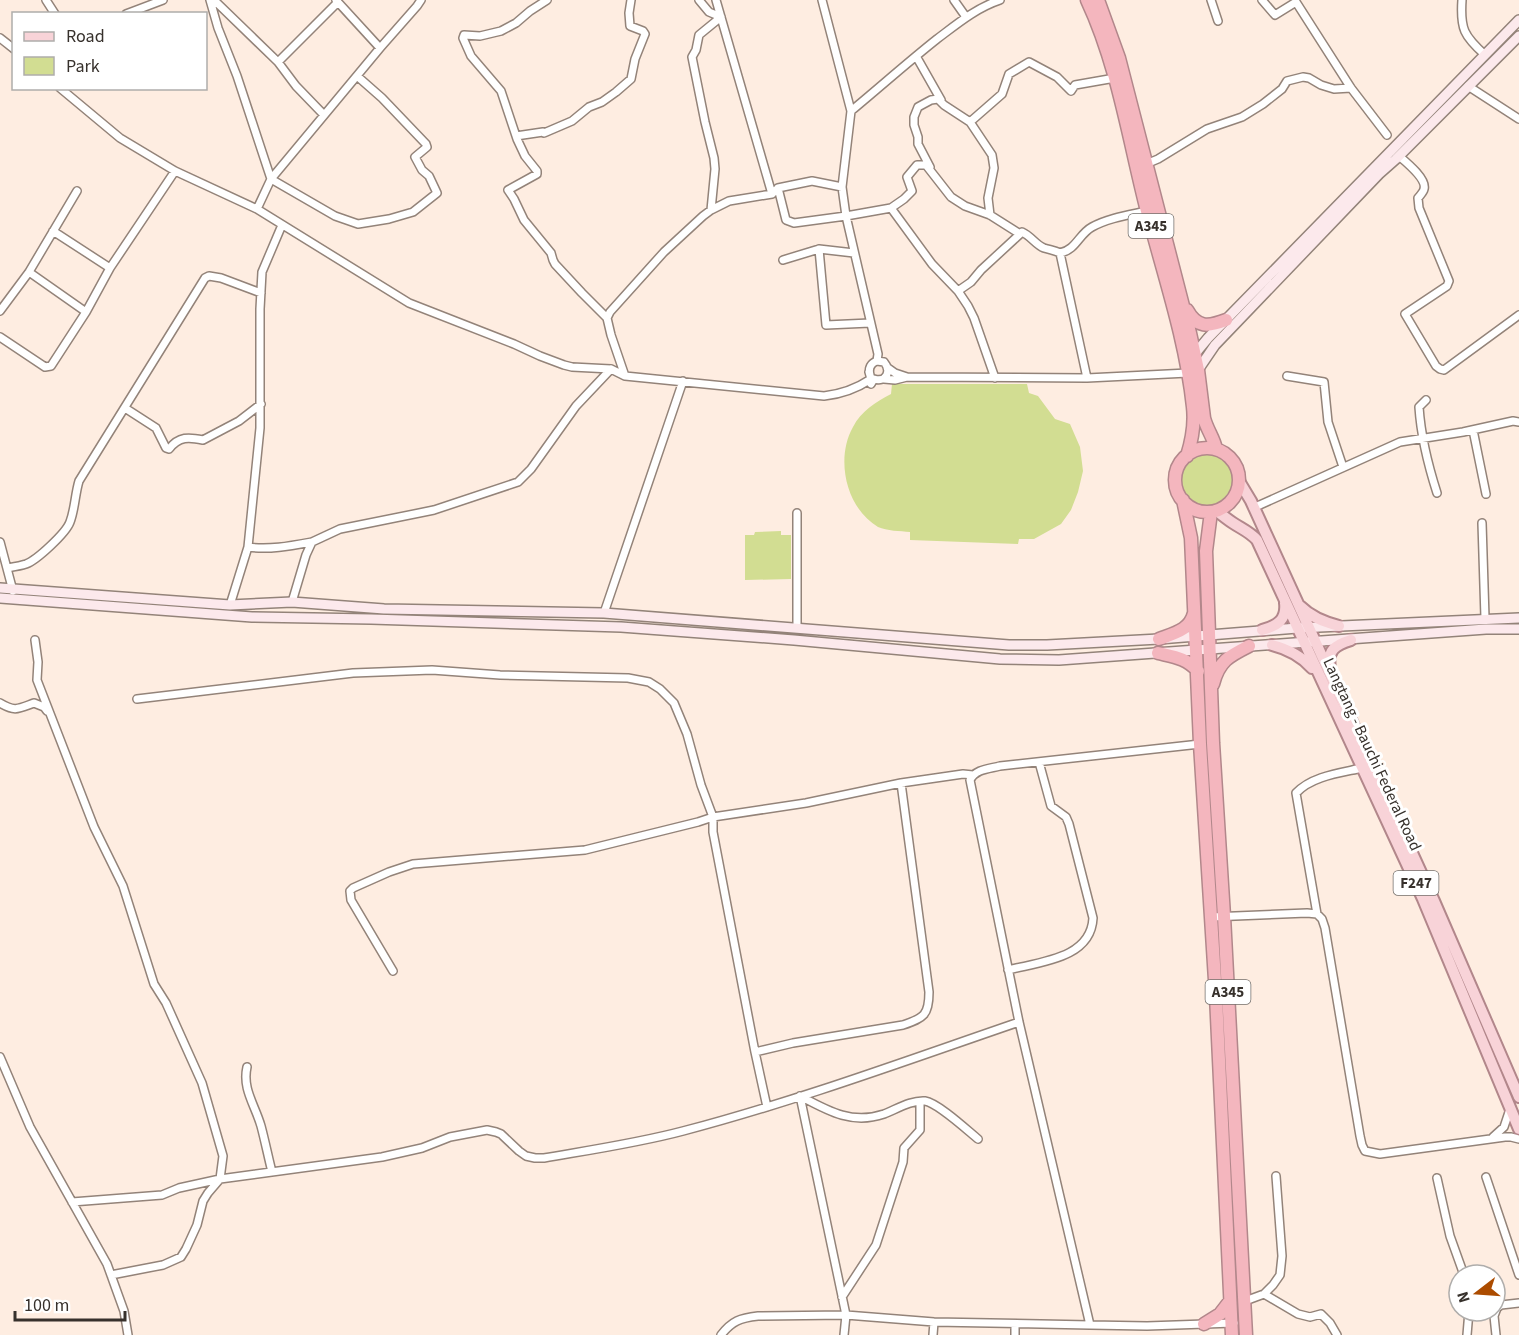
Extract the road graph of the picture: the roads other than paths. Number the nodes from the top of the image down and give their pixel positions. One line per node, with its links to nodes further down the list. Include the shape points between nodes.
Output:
1 (163, 0): 17 (street)
2 (212, 0): 28 (street); 45 (street, via 218,28)
3 (421, 0): 25 (street)
4 (547, 0): 40 (street, via 501,31 463,38 471,56 501,91)
5 (631, 0): 40 (street, via 630,26 645,34 634,59 631,79 572,121 543,133)
6 (699, 0): 18 (street, via 709,12)
7 (716, 0): 18 (street)
8 (822, 0): 35 (street)
9 (954, 0): 19 (street)
10 (1000, 0): 19 (street)
11 (1087, 0): 30 (highway, A345)
12 (1098, 0): 42 (highway, A345, via 1119,58)
13 (1211, 0): 21 (street)
14 (1262, 0): 32 (street, via 1275,15 1296,2)
15 (1462, 0): 26 (street, via 1463,29)
16 (337, 1): 25 (street); 28 (street)
17 (131, 12)
18 (721, 17): 49 (street); 52 (street, via 699,35 692,57 714,158)
19 (966, 17): 27 (street)
20 (1519, 20): 26 (street)
21 (1218, 21)
22 (1519, 36): 31 (street)
23 (0, 38): 24 (street)
24 (12, 47)
25 (380, 48): 29 (street)
26 (1485, 55): 72 (street)
27 (915, 56): 34 (street); 35 (street)
28 (278, 62): 36 (street)
29 (357, 76): 36 (street); 45 (street, via 426,144 416,157 436,195 413,212 358,224 335,216)
30 (1115, 78): 38 (street, via 1075,85 1071,91 1058,77 1029,62 1009,74 1002,94); 53 (highway, A345)
31 (1468, 86): 37 (street); 41 (street)
32 (1351, 88): 39 (street); 42 (street, via 1334,89 1303,77 1287,81 1282,89 1242,117 1207,129)
33 (62, 90): 43 (street, via 112,133)
34 (944, 105): 38 (street); 44 (street, via 938,99 931,100 918,107 914,117 918,144)
35 (851, 111): 46 (street)
36 (324, 115): 45 (street)
37 (1519, 119)
38 (970, 122): 54 (street, via 992,155)
39 (1387, 135)
40 (516, 136): 71 (street, via 537,172 508,190 555,264)
41 (1399, 156): 70 (street, via 1424,184 1418,198 1419,208 1449,281 1405,314 1436,366 1444,370); 77 (street)
42 (1146, 164): 67 (highway, A345)
43 (175, 171): 51 (street); 63 (street)
44 (933, 174): 50 (street, via 926,165 916,165 907,177 912,191); 54 (street, via 951,197)
45 (271, 179): 51 (street)
46 (842, 187): 47 (street, via 812,181); 55 (street)
47 (778, 188): 49 (street); 55 (street, via 789,222)
48 (77, 191): 57 (street)
49 (772, 194): 52 (street, via 729,201)
50 (891, 208): 55 (street); 65 (street, via 932,264)
51 (257, 209): 56 (street)
52 (711, 210): 71 (street, via 664,252)
53 (1147, 211): 61 (street, via 1090,227 1068,252); 77 (highway, A345)
54 (990, 214): 58 (street)
55 (846, 216): 60 (street)
56 (282, 225): 66 (street, via 262,272); 79 (street, via 409,303 564,365)
57 (53, 231): 63 (street); 64 (street)
58 (1020, 234): 61 (street, via 1028,235 1042,248); 65 (street)
59 (819, 249): 60 (street); 62 (street); 73 (street, via 826,325)
60 (854, 252): 73 (street)
61 (1060, 253): 85 (street)
62 (783, 260)
63 (110, 268): 69 (street)
64 (29, 272): 68 (street); 69 (street)
65 (958, 291): 84 (street, via 974,318)
66 (261, 293): 89 (street); 90 (street, via 221,278 205,278)
67 (1181, 299): 72 (highway, via 1196,321 1210,325); 77 (highway, A345)
68 (0, 310)
69 (86, 312): 74 (street, via 49,367)
70 (1519, 315)
71 (607, 318): 81 (street)
72 (1226, 320): 77 (street, via 1208,338)
73 (870, 323): 75 (street)
74 (0, 337)
75 (874, 344): 76 (street); 80 (street)
76 (877, 361): 78 (street); 80 (street)
77 (1192, 365): 85 (street); 94 (highway, A345, via 1206,426); 95 (highway, A345, via 1194,425)
78 (888, 368): 83 (street); 86 (street)
79 (611, 369): 81 (street); 106 (street, via 576,406 518,482 434,510 340,529)
80 (871, 372): 86 (street, via 879,380); 87 (street, via 873,383 824,396)
81 (626, 376): 87 (street)
82 (1287, 376): 96 (street, via 1324,381 1328,422)
83 (907, 377): 84 (street); 86 (street)
84 (995, 378): 85 (street)
85 (1087, 378)
86 (884, 379)
87 (683, 381): 118 (street)
88 (1426, 400): 93 (street, via 1419,407)
89 (261, 404): 90 (street, via 203,440 188,437 169,449 156,428); 107 (street)
90 (125, 408): 108 (street, via 79,481 66,528 38,557)
91 (1519, 422): 92 (street)
92 (1473, 430): 93 (street); 99 (street)
93 (1424, 438): 96 (street, via 1400,442); 98 (street)
94 (1216, 449): 95 (highway, via 1200,449); 97 (highway, A345, via 1233,461)
95 (1186, 456): 100 (highway, A345, via 1176,477)
96 (1343, 467): 101 (street)
97 (1239, 482): 101 (main road, Langtang - Bauchi Federal Road / F247); 102 (highway, via 1230,503)
98 (1437, 493)
99 (1486, 494)
100 (1183, 500): 102 (highway, via 1196,510); 117 (highway, A345, via 1191,538)
101 (1253, 507): 115 (main road, Langtang - Bauchi Federal Road / F247)
102 (1214, 511): 113 (main road, Langtang - Bauchi Federal Road / F247, via 1257,540); 128 (highway, A345, via 1206,551)
103 (797, 513): 124 (street)
104 (1482, 523): 119 (street)
105 (0, 542): 108 (street)
106 (312, 542): 107 (street); 114 (street)
107 (248, 547): 116 (street)
108 (7, 568): 110 (street)
109 (0, 588): 110 (street)
110 (13, 589): 112 (street); 116 (street)
111 (0, 598): 112 (street)
112 (14, 599): 121 (street, via 252,617)
113 (1284, 600): 123 (main road, Langtang - Bauchi Federal Road / F247); 127 (main road, via 1284,618 1274,627)
114 (292, 602): 116 (street); 118 (street, via 384,609)
115 (1297, 603): 122 (main road, via 1312,616); 123 (main road, Langtang - Bauchi Federal Road / F247)
116 (230, 605)
117 (1195, 609): 129 (highway, A345); 130 (highway, via 1187,627)
118 (604, 613): 121 (street); 124 (street)
119 (1485, 618): 120 (street); 122 (street); 125 (street)
120 (1519, 618)
121 (601, 626): 138 (street, via 1000,659 1059,660)
122 (1339, 626): 123 (street)
123 (1302, 627): 127 (street); 133 (main road, Langtang - Bauchi Federal Road / F247)
124 (797, 628): 130 (street, via 1009,645)
125 (1486, 629): 126 (street); 132 (street)
126 (1519, 629)
127 (1262, 630): 128 (street)
128 (1209, 634): 129 (street); 137 (highway, A345)
129 (1196, 635): 130 (street); 136 (highway, A345)
130 (1159, 639)
131 (35, 640): 145 (street, via 37,680)
132 (1351, 640): 133 (street); 141 (main road, via 1331,652)
133 (1309, 642): 134 (street); 140 (main road, Langtang - Bauchi Federal Road / F247); 141 (main road, Langtang - Bauchi Federal Road / F247)
134 (1272, 645): 135 (street); 140 (main road, via 1294,653)
135 (1249, 646): 137 (street); 142 (highway, via 1222,663)
136 (1197, 650): 137 (street); 138 (street); 139 (highway, A345)
137 (1210, 650): 142 (highway, A345)
138 (1158, 653): 139 (highway, via 1183,659)
139 (1198, 671): 146 (highway, A345)
140 (1319, 676): 148 (main road, Langtang - Bauchi Federal Road / F247)
141 (1332, 680): 165 (main road, Langtang - Bauchi Federal Road / F247)
142 (1211, 693): 153 (highway, A345)
143 (137, 699): 151 (street, via 353,673 432,670 649,682 674,703)
144 (0, 703): 145 (street, via 18,709 34,703 44,707)
145 (51, 718): 182 (street, via 94,827 123,886 154,984 202,1083 224,1156)
146 (1200, 744): 147 (street); 154 (highway, A345)
147 (1039, 762): 149 (street, via 1000,766); 155 (street, via 1051,806 1069,824 1093,918 1092,928 1083,943 1067,955)
148 (1362, 768): 152 (street, via 1318,779 1296,794); 166 (main road, Langtang - Bauchi Federal Road / F247, via 1424,898)
149 (973, 775): 150 (street); 155 (street, via 972,795)
150 (902, 783): 151 (street); 160 (street, via 929,992 926,1014 914,1022 881,1030)
151 (713, 817): 156 (street, via 585,850 413,864 353,888 351,900); 160 (street)
152 (1317, 914): 153 (street); 173 (street, via 1325,928 1365,1151 1380,1154)
153 (1224, 916): 154 (street); 158 (highway, A345)
154 (1211, 917): 157 (highway, A345)
155 (1008, 970): 159 (street)
156 (393, 971)
157 (1216, 996): 158 (highway); 162 (highway, A345)
158 (1229, 996): 163 (highway, A345)
159 (1019, 1022): 167 (street); 196 (street)
160 (754, 1052): 170 (street)
161 (0, 1057): 183 (street, via 30,1127)
162 (1219, 1061): 163 (highway); 178 (highway, A345)
163 (1232, 1061): 177 (highway, A345)
164 (247, 1067): 176 (street, via 245,1081 261,1123)
165 (1514, 1085): 166 (main road); 168 (main road, Langtang - Bauchi Federal Road / F247)
166 (1503, 1090): 171 (main road, Langtang - Bauchi Federal Road / F247)
167 (800, 1096): 169 (street, via 836,1114 855,1118 870,1118); 170 (street); 188 (street)
168 (1519, 1096)
169 (920, 1102): 174 (street, via 942,1110); 188 (street, via 920,1130 904,1148 876,1245)
170 (767, 1107): 176 (street, via 668,1135 544,1158 526,1156 501,1134 487,1130 389,1156)
171 (1510, 1107): 172 (main road, Langtang - Bauchi Federal Road / F247); 173 (street, via 1504,1127)
172 (1519, 1129)
173 (1491, 1138): 175 (street)
174 (978, 1139)
175 (1519, 1139)
176 (272, 1172): 182 (street)
177 (1238, 1173): 178 (highway); 190 (highway, A345)
178 (1224, 1174): 189 (highway, A345)
179 (1276, 1176): 187 (street, via 1282,1266 1274,1285)
180 (1485, 1177): 186 (street)
181 (1437, 1178): 184 (street)
182 (220, 1179): 183 (street, via 162,1195); 185 (street, via 203,1201 197,1225 181,1257 162,1265)
183 (72, 1202): 185 (street)
184 (1460, 1263)
185 (111, 1275): 199 (street)
186 (1519, 1275)
187 (1264, 1294): 190 (street); 204 (street, via 1298,1314 1320,1314)
188 (842, 1297): 192 (street)
189 (1230, 1301): 194 (highway, via 1220,1314); 197 (highway, A345)
190 (1245, 1301): 198 (highway, A345)
191 (1519, 1303): 205 (street, via 1497,1308)
192 (846, 1315): 193 (street); 200 (street, via 744,1318 729,1325); 201 (street)
193 (934, 1323): 195 (street); 202 (street)
194 (1204, 1323): 196 (street); 197 (street)
195 (1015, 1324): 196 (street); 203 (street)
196 (1090, 1325)
197 (1232, 1329): 198 (street)
198 (1246, 1329)
199 (128, 1335)
200 (721, 1335)
201 (844, 1335)
202 (933, 1335)
203 (1015, 1335)
204 (1337, 1335)
205 (1496, 1335)

